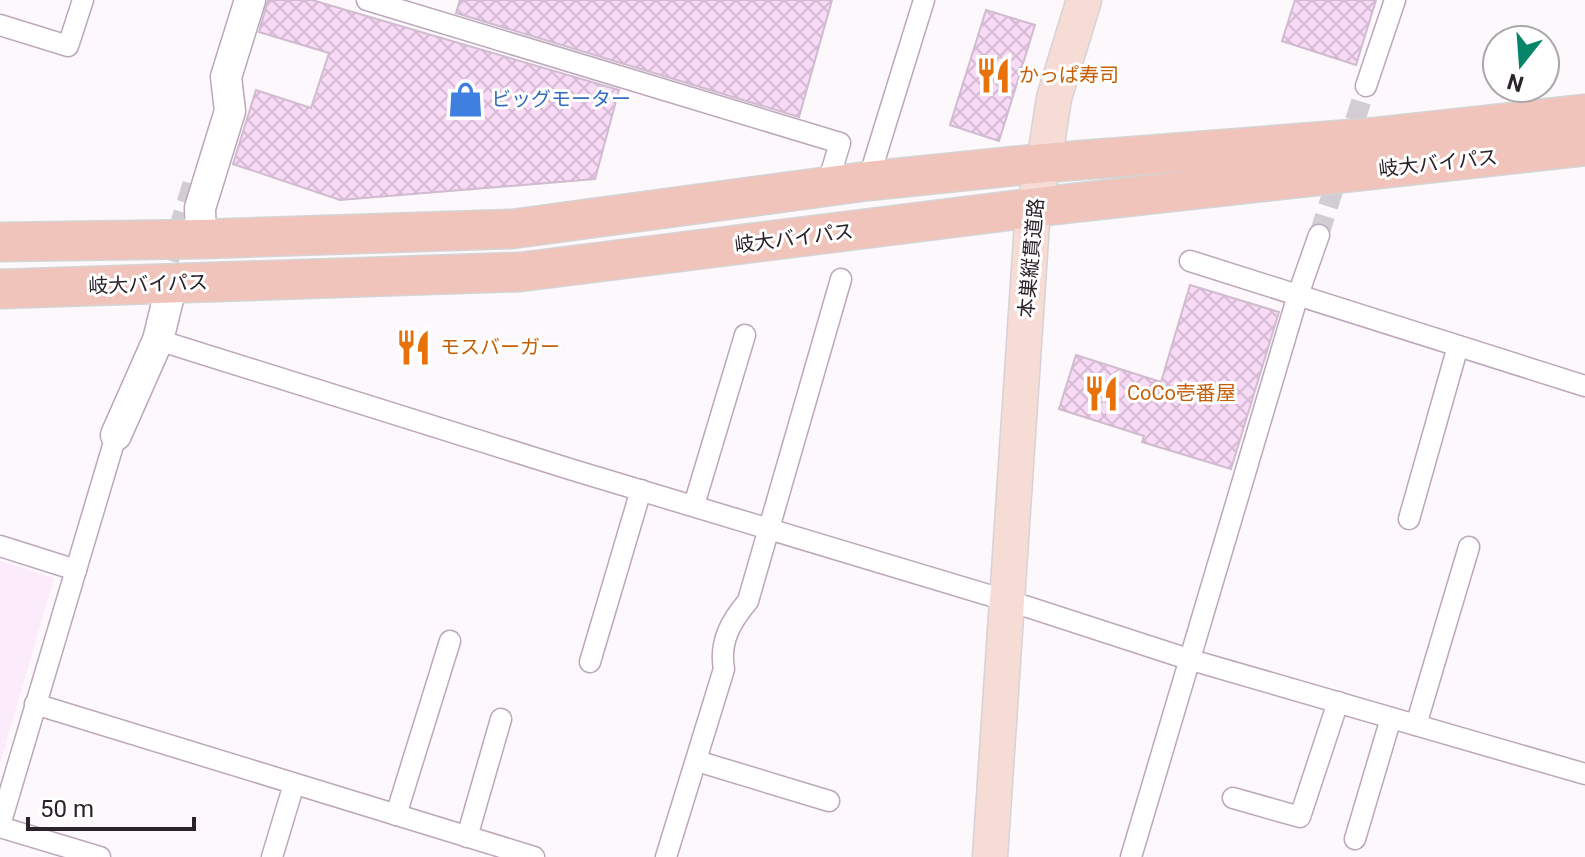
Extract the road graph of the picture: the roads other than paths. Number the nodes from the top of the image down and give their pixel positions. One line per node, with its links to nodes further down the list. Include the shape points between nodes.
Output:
1 (83, 0): 7 (street, via 68,46)
2 (250, 0): 8 (street)
3 (367, 0): 15 (street, via 840,143)
4 (924, 0): 14 (street)
5 (1084, 0): 13 (main road, 本巣縦貫道路, via 1054,98)
6 (1395, 0): 9 (street)
7 (0, 25)
8 (226, 77): 12 (street); 18 (street, via 230,111 200,208)
9 (1366, 86)
10 (1585, 114): 13 (highway, 岐大バイパス, via 1377,137)
11 (1585, 146): 16 (highway, 岐大バイパス)
12 (199, 163)
13 (1044, 163): 14 (highway, 岐大バイパス); 16 (main road, 本巣縦貫道路)
14 (868, 181): 15 (highway, 岐大バイパス)
15 (827, 186): 18 (highway, 岐大バイパス, via 512,229)
16 (1044, 206): 22 (highway, 岐大バイパス, via 520,272); 38 (main road, 本巣縦貫道路)
17 (1319, 235): 24 (street)
18 (201, 239): 19 (highway, 岐大バイパス)
19 (0, 242)
20 (1190, 261): 24 (street)
21 (841, 279): 34 (street)
22 (172, 283): 23 (highway, 岐大バイパス); 26 (street)
23 (0, 289)
24 (1298, 295): 27 (street); 40 (street)
25 (745, 335): 32 (street)
26 (158, 340): 30 (street); 31 (street)
27 (1458, 346): 29 (street); 33 (street)
28 (138, 363): 30 (street)
29 (1585, 386)
30 (116, 435): 37 (street)
31 (641, 490): 32 (street); 41 (street)
32 (694, 505): 34 (street)
33 (1409, 519)
34 (769, 528): 38 (street); 47 (street, via 748,601 732,621 721,653 724,669)
35 (0, 546): 37 (street)
36 (1469, 547): 46 (street)
37 (76, 570): 43 (street)
38 (1017, 604): 40 (street); 60 (main road, 本巣縦貫道路); 61 (main road, 本巣縦貫道路)
39 (450, 641): 52 (street)
40 (1188, 659): 42 (street); 62 (street)
41 (590, 662)
42 (1338, 702): 44 (street); 50 (street, via 1300,817)
43 (35, 704): 49 (street); 53 (street)
44 (1391, 718): 46 (street); 55 (street)
45 (501, 719): 54 (street)
46 (1416, 725): 48 (street)
47 (697, 761): 51 (street); 59 (street)
48 (1585, 774)
49 (294, 784): 52 (street); 57 (street)
50 (1233, 798)
51 (829, 801)
52 (396, 815): 54 (street)
53 (0, 826): 56 (street)
54 (467, 837): 58 (street)
55 (1355, 839)
56 (100, 857)
57 (272, 857)
58 (534, 857)
59 (666, 857)
60 (990, 857)
61 (1011, 857)
62 (1131, 857)

